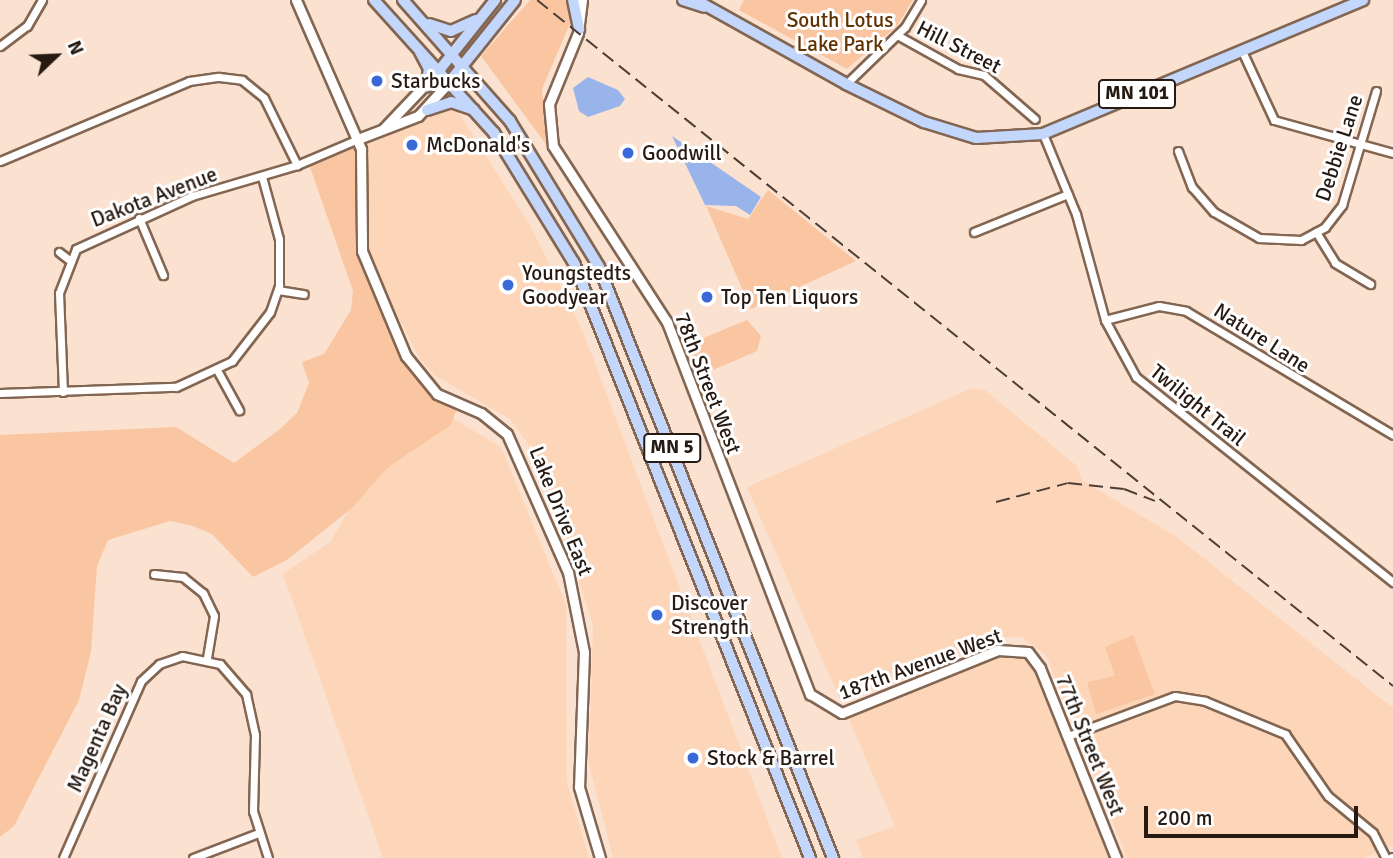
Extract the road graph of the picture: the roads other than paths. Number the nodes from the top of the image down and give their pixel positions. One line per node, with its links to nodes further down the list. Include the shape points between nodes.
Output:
1 (42, 0): 19 (street, via 27,26)
2 (296, 0): 33 (street, Lake Drive East)
3 (374, 0): 17 (main road, MN 5)
4 (403, 0): 15 (main road, MN 5)
5 (495, 0): 14 (main road)
6 (515, 0): 22 (main road)
7 (573, 0): 16 (main road)
8 (582, 0): 16 (street, 78th Street West)
9 (683, 0): 13 (main road, MN 101)
10 (696, 0): 13 (main road, MN 101)
11 (921, 0): 18 (street)
12 (1363, 0): 20 (main road, MN 101)
13 (708, 8): 25 (main road, MN 101)
14 (481, 18): 15 (main road, via 451,31); 21 (main road)
15 (426, 23): 21 (main road, MN 5)
16 (579, 29): 60 (street, 78th Street West, via 552,87 553,146 667,322 806,684)
17 (407, 32): 23 (main road, MN 5); 26 (main road, via 429,69)
18 (897, 35): 25 (street); 30 (street, Hill Street, via 958,69 984,75)
19 (0, 46)
20 (1242, 51): 32 (main road, MN 101); 34 (street, via 1274,120)
21 (454, 53): 22 (main road, MN 5); 23 (main road)
22 (464, 64): 24 (main road); 68 (main road, MN 5, via 526,144 599,267)
23 (441, 68): 24 (main road, MN 5); 26 (street, Dakota Avenue)
24 (451, 80): 28 (street, Dakota Avenue); 29 (main road, MN 5)
25 (846, 84): 32 (main road, MN 101, via 953,134)
26 (426, 87): 31 (street, Dakota Avenue)
27 (1376, 90): 34 (street, Debbie Lane)
28 (427, 110): 29 (main road, via 452,102); 31 (street, Dakota Avenue)
29 (477, 112): 67 (main road, MN 5, via 533,191 593,304)
30 (1035, 119)
31 (384, 128): 33 (street, Dakota Avenue)
32 (1043, 134): 40 (street, Twilight Trail)
33 (358, 139): 38 (street, Dakota Avenue); 66 (street, Lake Drive East, via 366,176 362,251 406,356 437,394 507,434 568,572 584,652 579,787)
34 (1362, 141): 36 (street); 43 (street, Debbie Lane, via 1342,205)
35 (1178, 151): 43 (street, via 1205,205 1247,232 1287,242)
36 (1393, 153)
37 (0, 161): 38 (street, via 189,81 219,77 242,80 264,97)
38 (297, 165): 39 (street, Dakota Avenue)
39 (261, 177): 41 (street, Dakota Avenue); 48 (street, via 279,239)
40 (1068, 194): 42 (street); 50 (street, Twilight Trail)
41 (139, 218): 45 (street, Dakota Avenue, via 87,241); 46 (street)
42 (974, 232)
43 (1316, 232): 47 (street, via 1335,263)
44 (59, 252): 45 (street)
45 (68, 259): 52 (street, via 59,293)
46 (163, 275)
47 (1370, 284)
48 (278, 290): 49 (street); 51 (street, via 251,341)
49 (304, 294)
50 (1105, 320): 55 (street, Nature Lane, via 1150,307 1186,311); 57 (street, Twilight Trail, via 1124,361 1150,390)
51 (217, 370): 52 (street, via 176,387); 54 (street)
52 (63, 392): 53 (street)
53 (0, 393)
54 (239, 410)
55 (1393, 435)
56 (154, 574): 59 (street, via 183,578 203,593 214,616)
57 (1393, 582)
58 (1024, 651): 60 (street, 187th Avenue West, via 998,650 850,711); 61 (street, 77th Street West, via 1040,668)
59 (207, 658): 62 (street, via 240,682 252,714); 63 (street, Magenta Bay, via 170,659 141,681)
60 (827, 709)
61 (1068, 736): 69 (street, 77th Street West); 70 (street, via 1175,696 1205,701 1285,734 1328,796 1373,833)
62 (258, 833): 64 (street); 65 (street)
63 (63, 858)
64 (193, 858)
65 (268, 858)
66 (600, 858)
67 (810, 858)
68 (833, 858)
69 (1116, 858)
70 (1385, 858)

